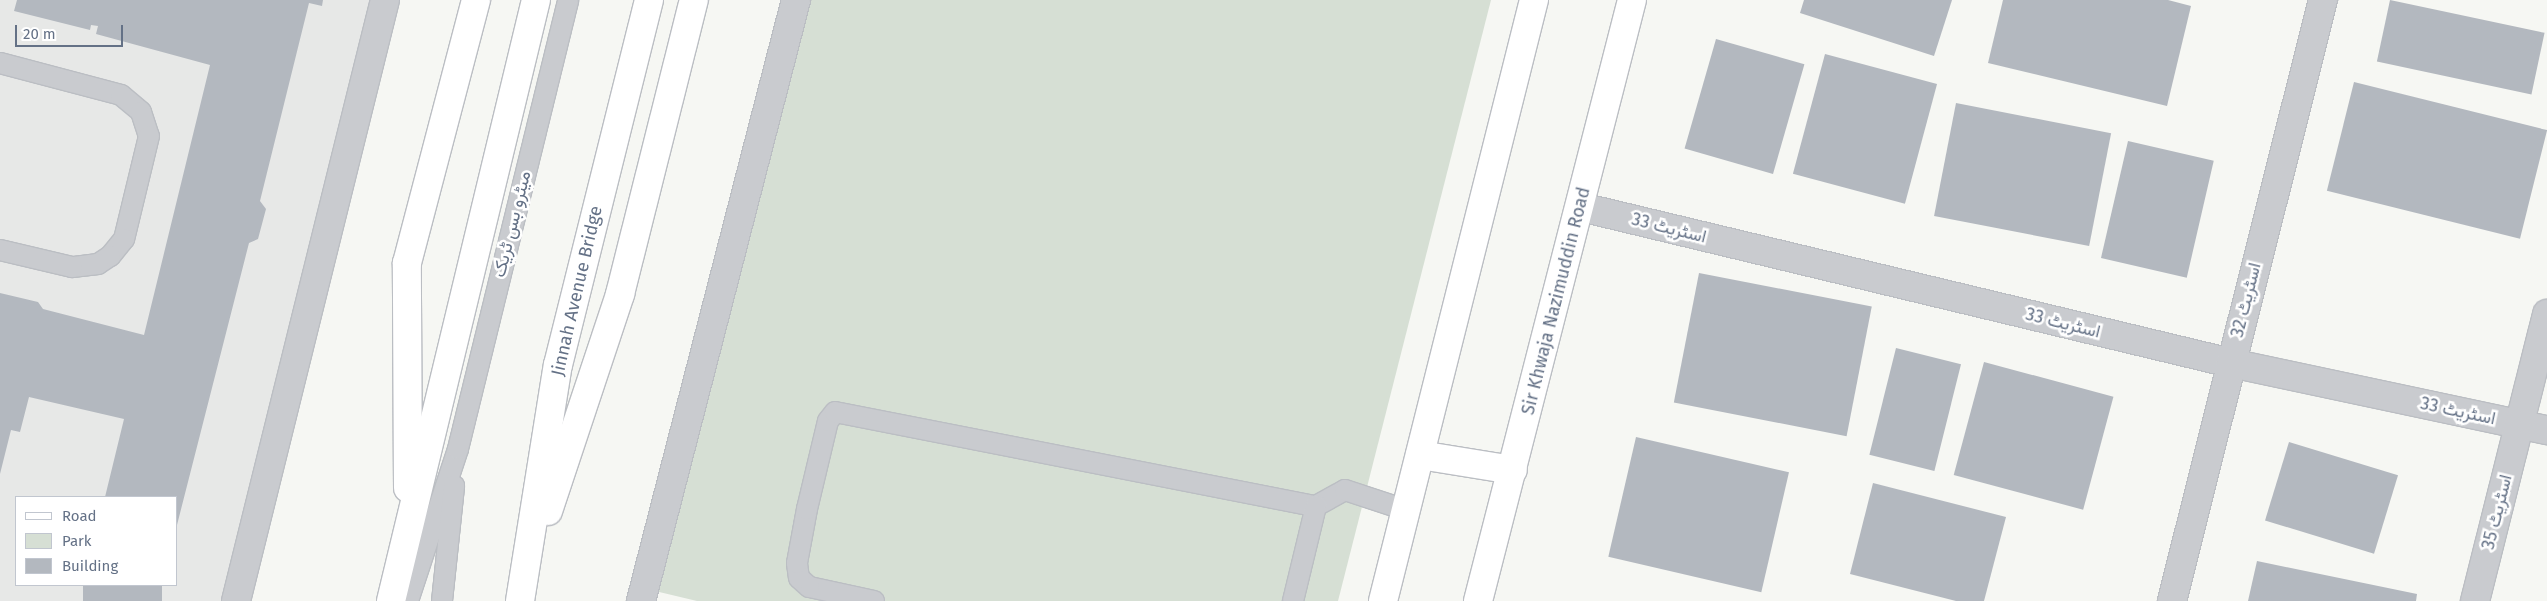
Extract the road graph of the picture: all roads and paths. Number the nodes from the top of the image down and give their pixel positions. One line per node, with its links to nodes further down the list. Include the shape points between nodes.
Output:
1 (385, 0): 25 (street)
2 (476, 0): 23 (main road, via 407,263)
3 (536, 0): 23 (main road)
4 (568, 0): 18 (lane, میٹرو بس ٹریک)
5 (649, 0): 24 (main road, Jinnah Avenue Bridge, via 558,364)
6 (694, 0): 24 (main road, via 620,294)
7 (796, 0): 29 (street)
8 (1534, 0): 19 (main road)
9 (1632, 0): 12 (main road, Sir Khwaja Nazimuddin Road)
10 (2323, 0): 15 (street, اسٹریٹ 32)
11 (0, 63): 13 (lane, via 121,95 141,112 149,136 124,239 110,256 98,264 72,267)
12 (1581, 207): 15 (street, اسٹریٹ 33); 20 (main road, Sir Khwaja Nazimuddin Road)
13 (0, 250)
14 (2547, 314): 16 (street, اسٹریٹ 35)
15 (2230, 363): 16 (street, اسٹریٹ 33); 34 (street, اسٹریٹ 32)
16 (2519, 423): 17 (street, اسٹریٹ 33); 35 (street, اسٹریٹ 35)
17 (2547, 430)
18 (458, 449): 27 (lane, میٹرو بس ٹریک); 28 (lane, میٹرو بس ٹریک)
19 (1420, 455): 20 (main road); 22 (main road)
20 (1513, 470): 33 (main road, Sir Khwaja Nazimuddin Road)
21 (1316, 506): 22 (lane, via 1345,490); 30 (lane, via 835,412 828,422 807,509 797,563 799,578 809,587); 31 (lane)
22 (1406, 510): 32 (main road)
23 (408, 534): 26 (main road)
24 (522, 594)
25 (236, 601)
26 (391, 601)
27 (408, 601)
28 (442, 601)
29 (641, 601)
30 (874, 601)
31 (1293, 601)
32 (1384, 601)
33 (1478, 601)
34 (2172, 601)
35 (2475, 601)

